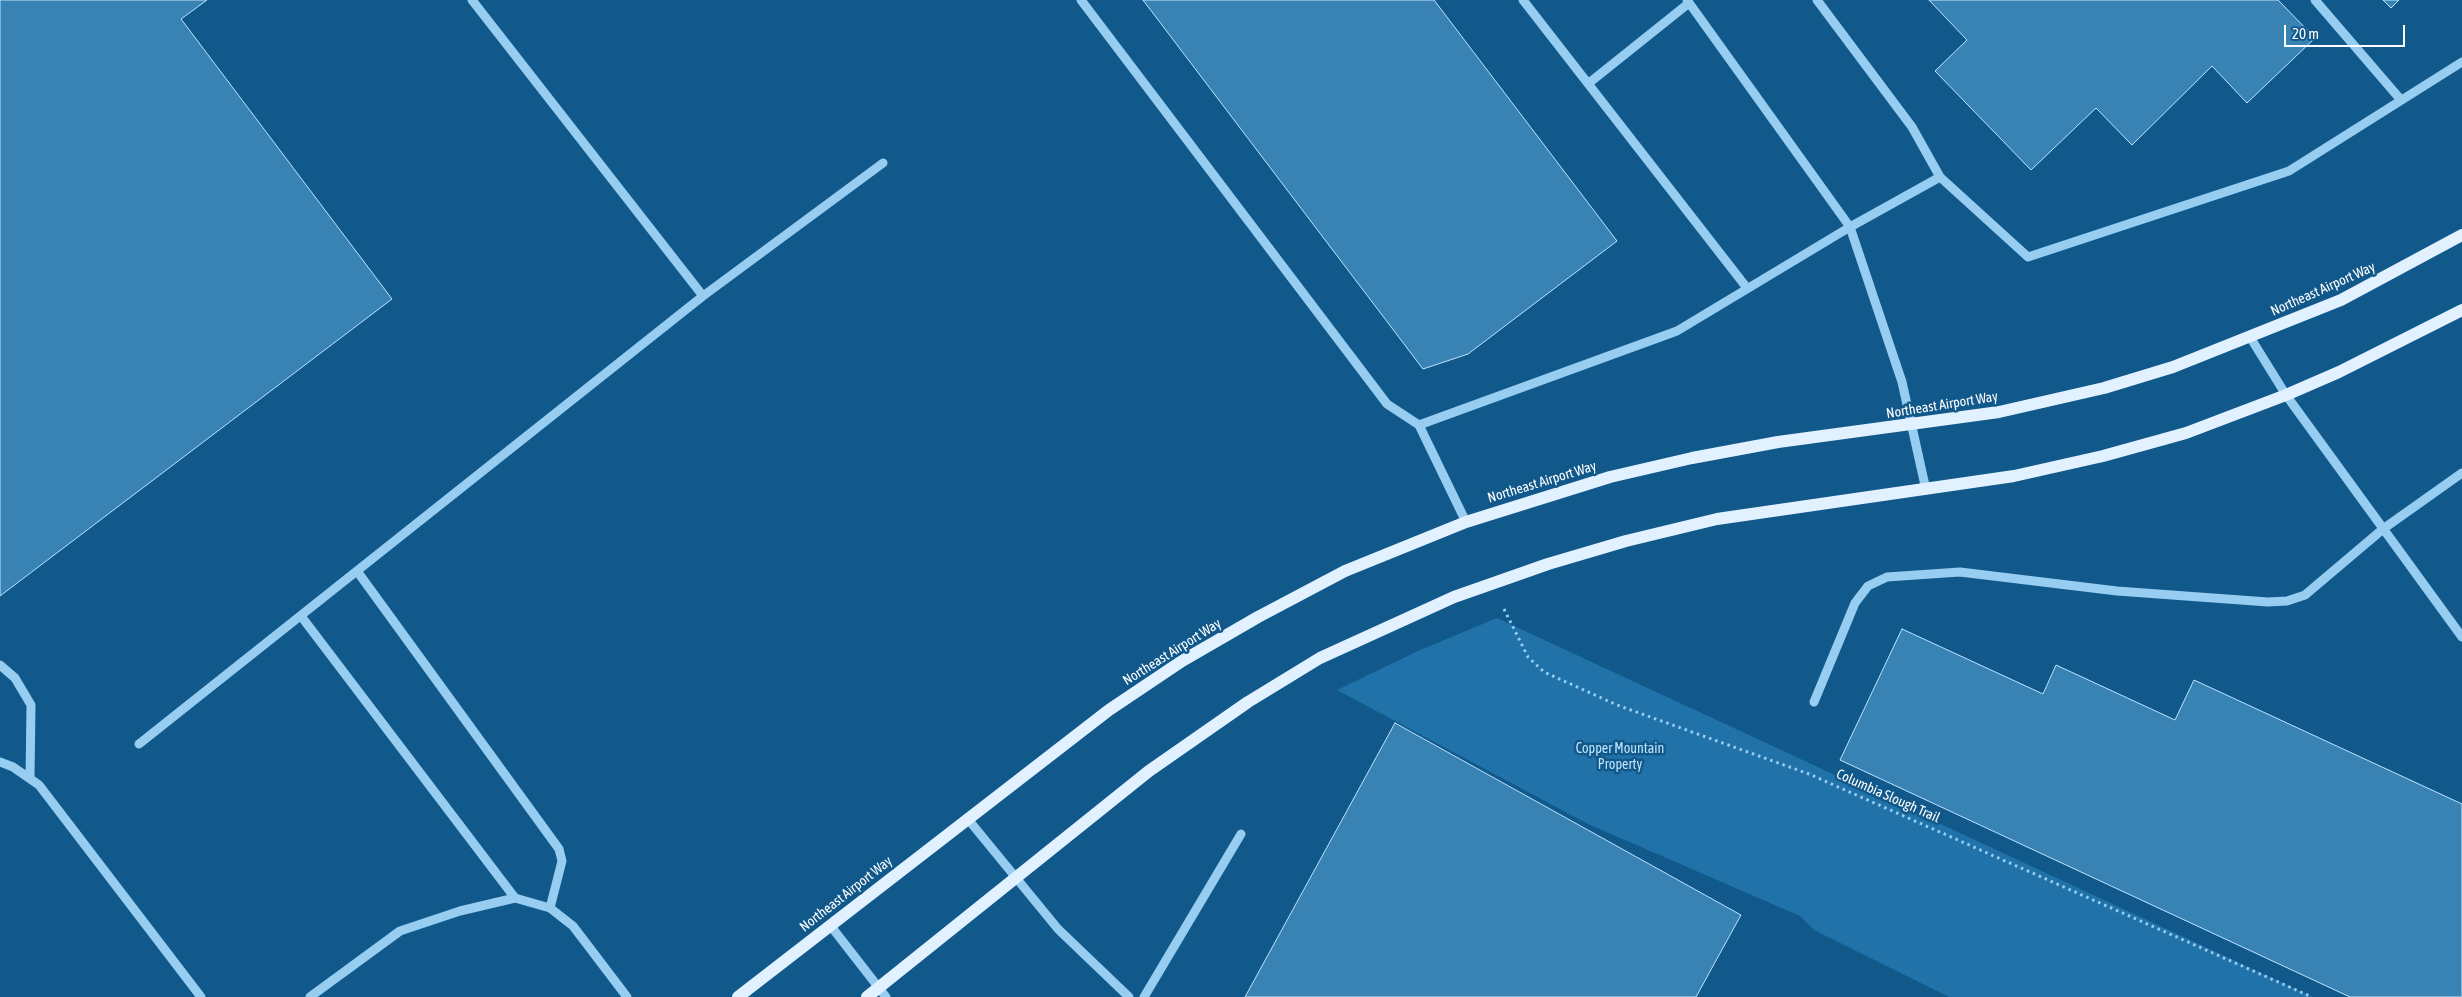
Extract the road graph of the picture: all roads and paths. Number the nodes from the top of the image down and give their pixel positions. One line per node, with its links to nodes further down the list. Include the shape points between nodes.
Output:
1 (472, 0): 15 (lane)
2 (1081, 0): 19 (lane, via 1387,404)
3 (1523, 0): 8 (lane)
4 (1817, 0): 11 (lane, via 1912,127)
5 (2315, 0): 9 (lane)
6 (1688, 1): 8 (lane); 12 (lane)
7 (2462, 62): 9 (lane)
8 (1589, 83): 14 (lane)
9 (2401, 100): 11 (lane, via 2289,171 2028,257)
10 (883, 163): 15 (lane)
11 (1940, 177): 12 (lane)
12 (1850, 226): 14 (lane); 20 (lane, via 1902,382)
13 (2462, 235): 17 (main road, Northeast Airport Way, via 2341,300)
14 (1747, 288): 19 (lane, via 1677,331)
15 (703, 296): 25 (lane)
16 (2462, 310): 18 (main road)
17 (2250, 337): 18 (lane); 20 (main road, Northeast Airport Way, via 2104,388 1999,412)
18 (2286, 395): 22 (main road, via 2186,433 2103,456 2014,476); 24 (lane)
19 (1419, 425): 23 (lane)
20 (1912, 425): 22 (lane); 23 (main road, Northeast Airport Way, via 1778,442 1692,458 1610,477)
21 (2462, 473): 24 (lane)
22 (1926, 490): 26 (main road, via 1717,519 1626,541)
23 (1466, 522): 34 (main road, Northeast Airport Way, via 1345,571 1182,661 1109,710)
24 (2383, 529): 28 (lane); 30 (lane, via 2305,595 2287,601 2117,591 1960,572 1887,578 1868,586 1855,603)
25 (356, 571): 27 (lane); 38 (lane, via 558,849 562,861)
26 (1496, 582): 36 (main road, via 1454,597 1320,658 1248,702 1149,771); 48 (path, Columbia Slough Trail, via 1516,636 1528,657 1544,672 1617,705 1809,774)
27 (301, 616): 31 (lane); 37 (lane)
28 (2462, 637)
29 (0, 665): 33 (lane, via 15,678 31,705)
30 (1814, 702)
31 (139, 744)
32 (0, 762): 33 (lane)
33 (30, 778): 41 (lane, via 39,785)
34 (967, 818): 36 (lane); 39 (main road, Northeast Airport Way)
35 (1241, 834): 47 (lane)
36 (1016, 878): 40 (main road); 46 (lane, via 1058,929)
37 (515, 898): 38 (lane); 42 (lane, via 460,911 400,931)
38 (550, 908): 43 (lane, via 573,926)
39 (830, 925): 40 (lane); 44 (main road, Northeast Airport Way)
40 (882, 992): 45 (main road)
41 (201, 997)
42 (310, 997)
43 (627, 997)
44 (738, 997)
45 (867, 997)
46 (1130, 997)
47 (1144, 997)
48 (2312, 997)

